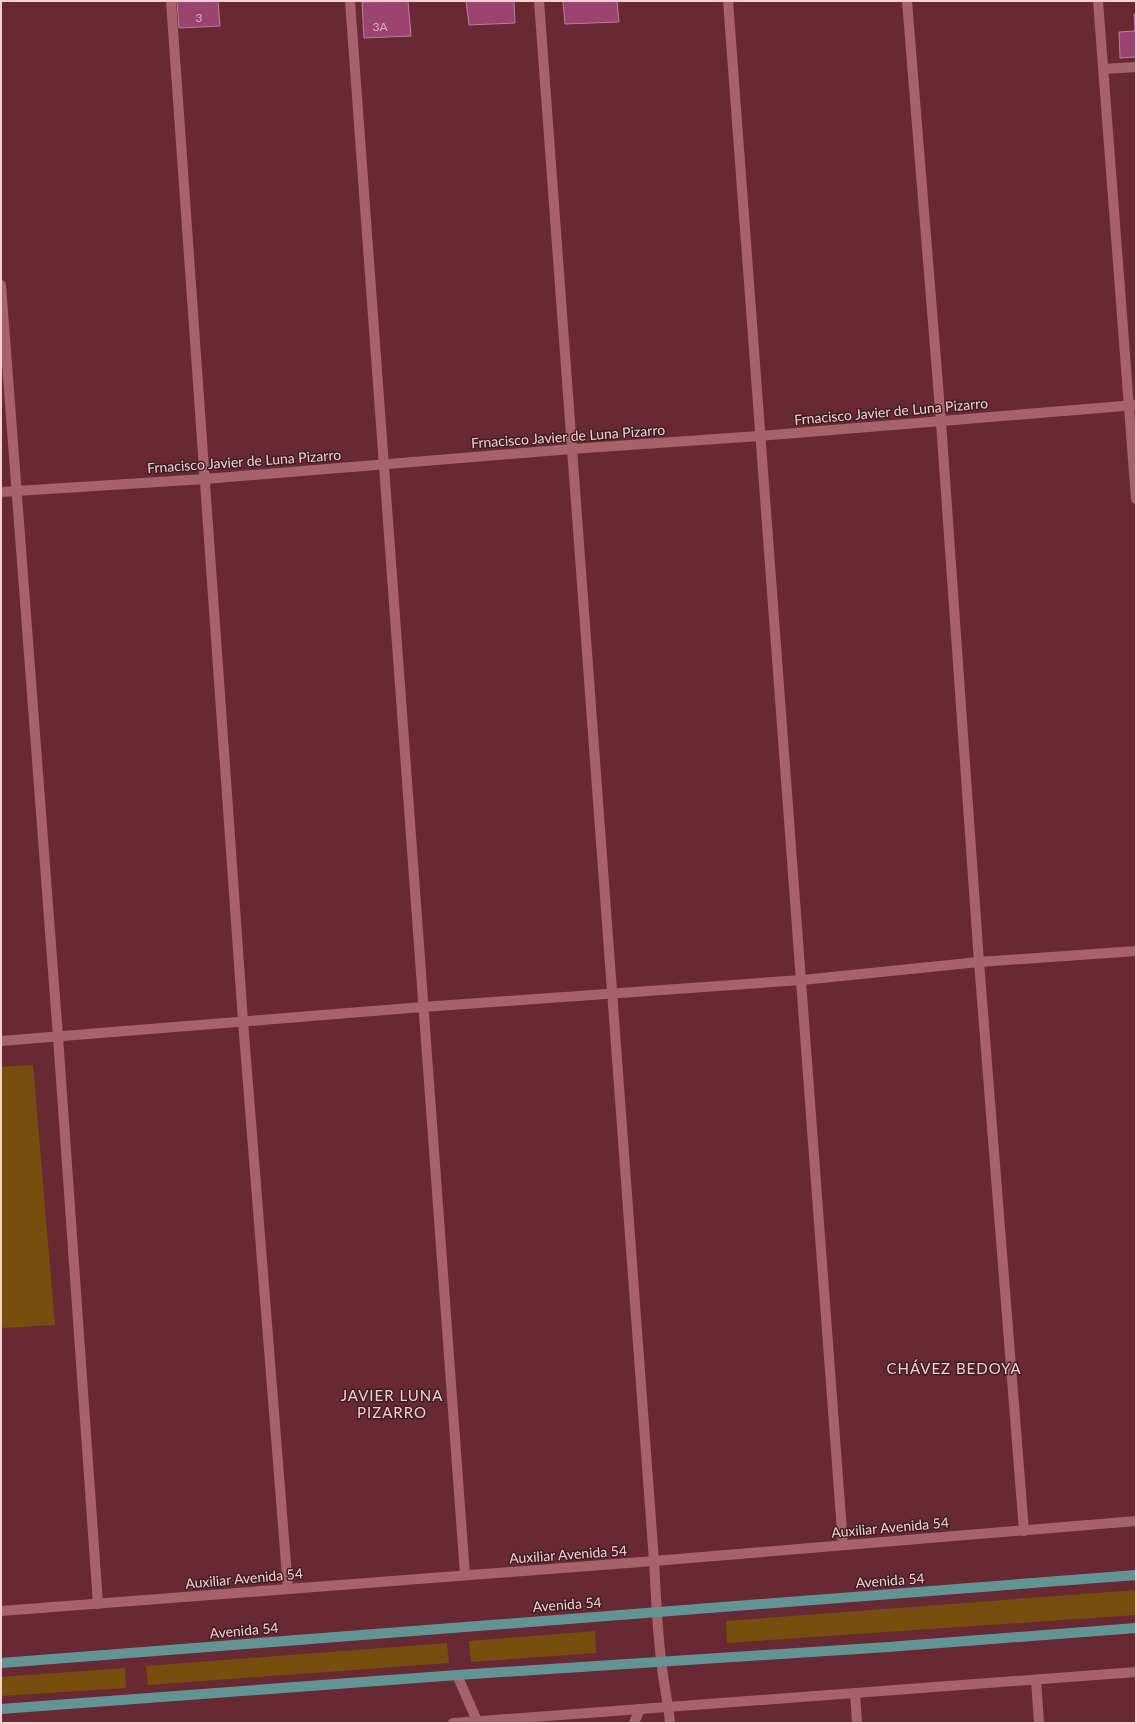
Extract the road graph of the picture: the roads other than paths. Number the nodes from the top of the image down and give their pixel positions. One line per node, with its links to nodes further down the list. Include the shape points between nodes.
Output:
1 (171, 1): 15 (street)
2 (350, 1): 14 (street)
3 (538, 1): 13 (street)
4 (728, 1): 12 (street)
5 (907, 1): 11 (street)
6 (1098, 1): 8 (street)
7 (1136, 67): 8 (street)
8 (1104, 69): 10 (street)
9 (1, 285): 16 (street)
10 (1132, 405): 11 (street, Frnacisco Javier de Luna Pizarro); 18 (street)
11 (940, 422): 12 (street, Frnacisco Javier de Luna Pizarro); 20 (street)
12 (759, 436): 13 (street, Frnacisco Javier de Luna Pizarro); 21 (street)
13 (572, 449): 14 (street, Frnacisco Javier de Luna Pizarro); 22 (street)
14 (383, 464): 15 (street, Frnacisco Javier de Luna Pizarro); 23 (street)
15 (206, 479): 16 (street, Frnacisco Javier de Luna Pizarro); 24 (street)
16 (16, 491): 17 (street, Frnacisco Javier de Luna Pizarro); 25 (street)
17 (1, 492)
18 (1136, 498)
19 (1136, 951): 20 (street)
20 (979, 962): 21 (street); 28 (street)
21 (802, 980): 22 (street); 29 (street)
22 (614, 994): 23 (street); 30 (street)
23 (423, 1007): 24 (street); 31 (street)
24 (243, 1022): 25 (street); 33 (street)
25 (58, 1037): 26 (street); 34 (street)
26 (1, 1041)
27 (1136, 1522): 28 (street, Auxiliar Avenida 54)
28 (1024, 1531): 29 (street, Auxiliar Avenida 54)
29 (843, 1545): 30 (street, Auxiliar Avenida 54)
30 (654, 1561): 31 (street, Auxiliar Avenida 54); 36 (street)
31 (465, 1575): 33 (street, Auxiliar Avenida 54)
32 (1136, 1575): 36 (main road, Avenida 54)
33 (288, 1589): 34 (street, Auxiliar Avenida 54)
34 (98, 1604): 35 (street, Auxiliar Avenida 54)
35 (1, 1611)
36 (657, 1612): 38 (street); 39 (main road, Avenida 54)
37 (1136, 1628): 38 (main road)
38 (661, 1661): 41 (main road); 44 (street)
39 (1, 1663)
40 (1136, 1672): 42 (street)
41 (458, 1675): 45 (main road); 47 (street)
42 (1036, 1680): 43 (street); 53 (street)
43 (855, 1693): 44 (street); 52 (street)
44 (669, 1706): 46 (street); 51 (street)
45 (1, 1709)
46 (640, 1709): 48 (street); 50 (street)
47 (478, 1722): 48 (street); 49 (street)
48 (501, 1722)
49 (453, 1723)
50 (634, 1723)
51 (670, 1723)
52 (858, 1723)
53 (1039, 1723)

